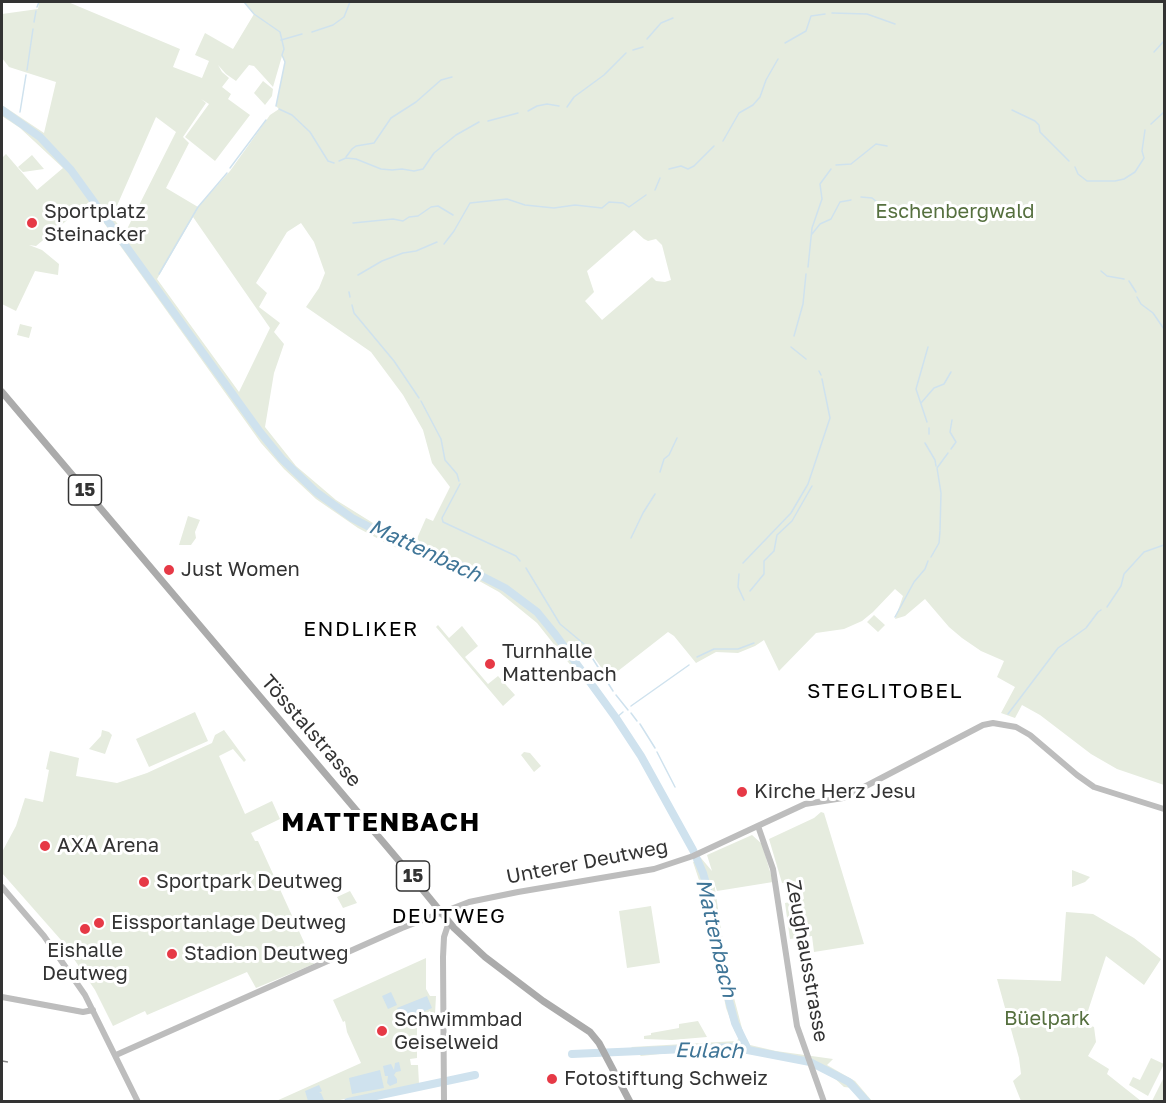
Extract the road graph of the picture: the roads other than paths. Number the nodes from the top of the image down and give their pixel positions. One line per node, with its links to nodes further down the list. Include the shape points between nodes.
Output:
1 (2, 392): 5 (main road, Tösstalstrasse / 15)
2 (1164, 809): 3 (main road, Unterer Deutweg, via 1094,787 1022,730 993,723 978,727 843,798 805,804)
3 (758, 826): 5 (main road, Unterer Deutweg, via 701,853 654,869 469,902); 13 (main road, Zeughausstrasse, via 773,869 797,1026)
4 (2, 887): 8 (main road, via 44,936)
5 (442, 913): 6 (main road, Tösstalstrasse / 15); 9 (main road, Unterer Deutweg)
6 (449, 922): 11 (main road, via 443,957); 12 (main road, Tösstalstrasse / 15, via 485,957 590,1032)
7 (2, 997): 8 (main road, via 83,1012)
8 (93, 1010): 9 (main road)
9 (116, 1055): 10 (main road)
10 (138, 1101)
11 (444, 1101)
12 (630, 1101)
13 (824, 1101)

